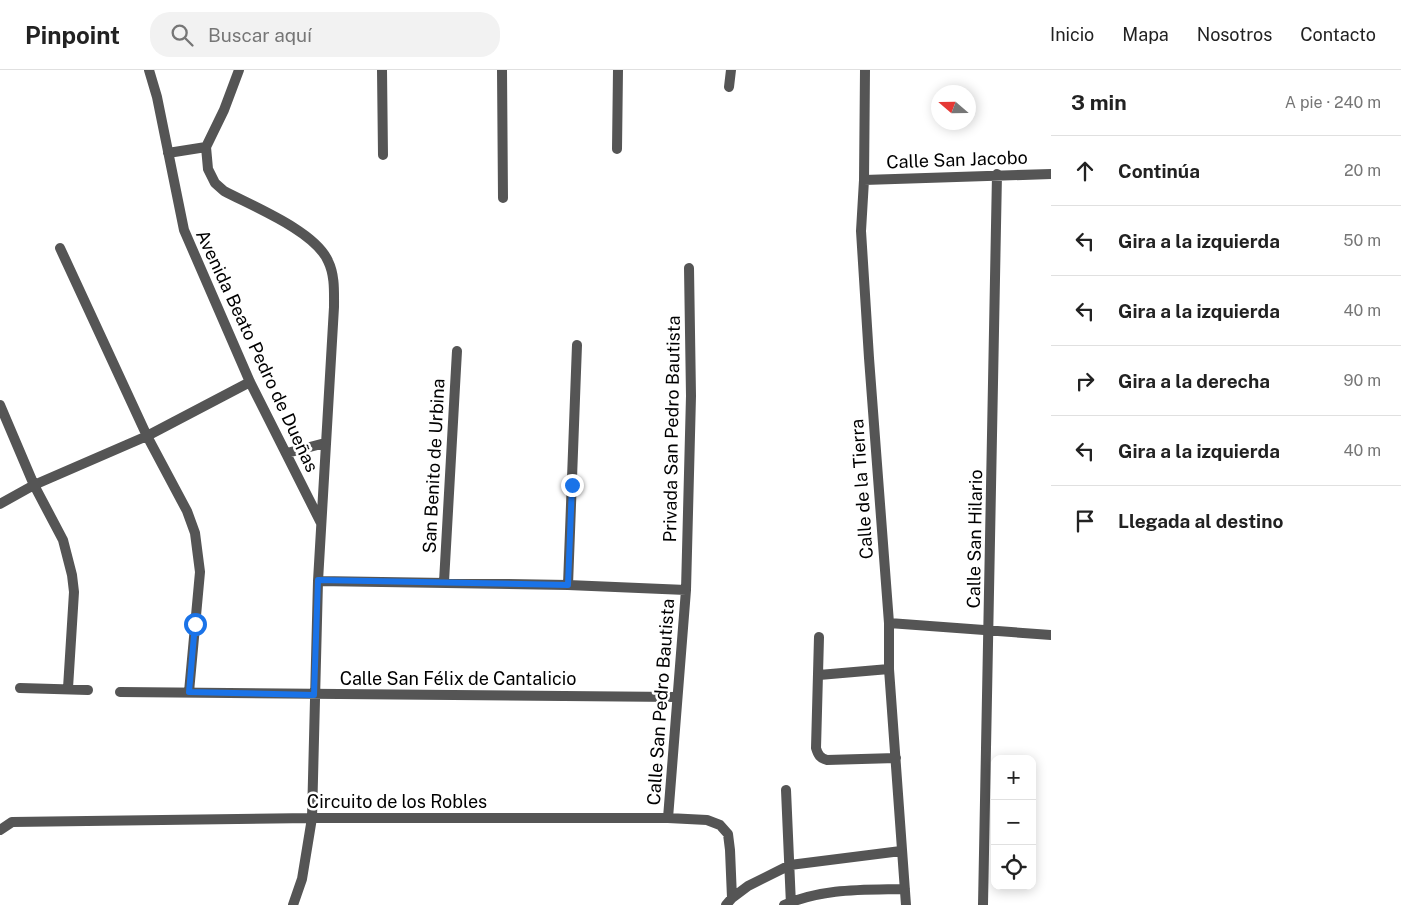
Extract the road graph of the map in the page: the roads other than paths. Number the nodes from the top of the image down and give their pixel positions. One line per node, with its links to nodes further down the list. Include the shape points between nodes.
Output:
1 (150, 70): 11 (street, Avenida Beato Pedro de Dueñas)
2 (239, 70): 9 (street)
3 (382, 70): 12 (street)
4 (502, 70): 16 (street)
5 (618, 70): 10 (street)
6 (731, 70): 8 (street)
7 (865, 70): 15 (street, Calle de la Tierra)
8 (729, 87)
9 (206, 147): 11 (street); 24 (street, Avenida Beato Pedro de Dueñas, via 208,169 215,183 224,191 296,229 316,244 328,261 334,307)
10 (617, 149)
11 (168, 153): 21 (street, Avenida Beato Pedro de Dueñas, via 184,230)
12 (383, 155)
13 (997, 174): 14 (street, Calle San Jacobo); 15 (street, Calle San Jacobo); 34 (street, Calle San Hilario)
14 (1051, 174)
15 (864, 180): 33 (street, Calle de la Tierra, via 861,231)
16 (503, 198)
17 (60, 248): 23 (street)
18 (689, 268): 32 (street, Privada San Pedro Bautista, via 691,396)
19 (578, 345): 31 (street)
20 (457, 351): 30 (street, San Benito de Urbina)
21 (250, 382): 23 (street); 25 (street, Avenida Beato Pedro de Dueñas)
22 (0, 405): 26 (street)
23 (147, 436): 26 (street); 43 (street, via 187,511 199,553)
24 (326, 442): 25 (street); 28 (street, Avenida Beato Pedro de Dueñas)
25 (287, 453): 28 (street, Avenida Beato Pedro de Dueñas)
26 (34, 485): 27 (street); 40 (street, via 63,540 72,574 74,592)
27 (0, 504)
28 (321, 524): 29 (street, Avenida Beato Pedro de Dueñas)
29 (318, 580): 30 (street); 44 (street, Avenida Beato Pedro de Dueñas)
30 (444, 582): 31 (street)
31 (568, 585): 32 (street)
32 (686, 590): 45 (street, Calle San Pedro Bautista)
33 (889, 623): 34 (street); 37 (street, Calle de la Tierra)
34 (990, 631): 35 (street); 58 (street, Calle San Hilario)
35 (1051, 635)
36 (819, 637): 38 (street)
37 (889, 669): 38 (street); 46 (street, Calle de la Tierra)
38 (819, 675): 46 (street, via 818,755 827,760)
39 (20, 688): 40 (street)
40 (68, 688): 41 (street)
41 (88, 690)
42 (120, 692): 43 (street, Calle San Félix de Cantalicio)
43 (189, 692): 44 (street, Calle San Félix de Cantalicio)
44 (314, 695): 45 (street, Calle San Félix de Cantalicio); 48 (street, Avenida Beato Pedro de Dueñas)
45 (676, 697): 49 (street, Calle San Pedro Bautista)
46 (896, 758): 51 (street, Calle de la Tierra)
47 (786, 790): 52 (street)
48 (312, 818): 49 (street, Circuito de los Robles); 50 (street, Circuito de los Robles, via 12,822); 56 (street, Avenida Beato Pedro de Dueñas, via 302,879)
49 (668, 818): 54 (street, Circuito de los Robles, via 707,820 720,825 728,834)
50 (0, 830)
51 (901, 851): 52 (street); 53 (street, Calle de la Tierra)
52 (790, 865): 54 (street, via 754,883); 55 (street)
53 (905, 889): 55 (street, via 829,892); 57 (street, Calle de la Tierra)
54 (729, 902)
55 (789, 904)
56 (293, 905)
57 (906, 905)
58 (983, 905)

